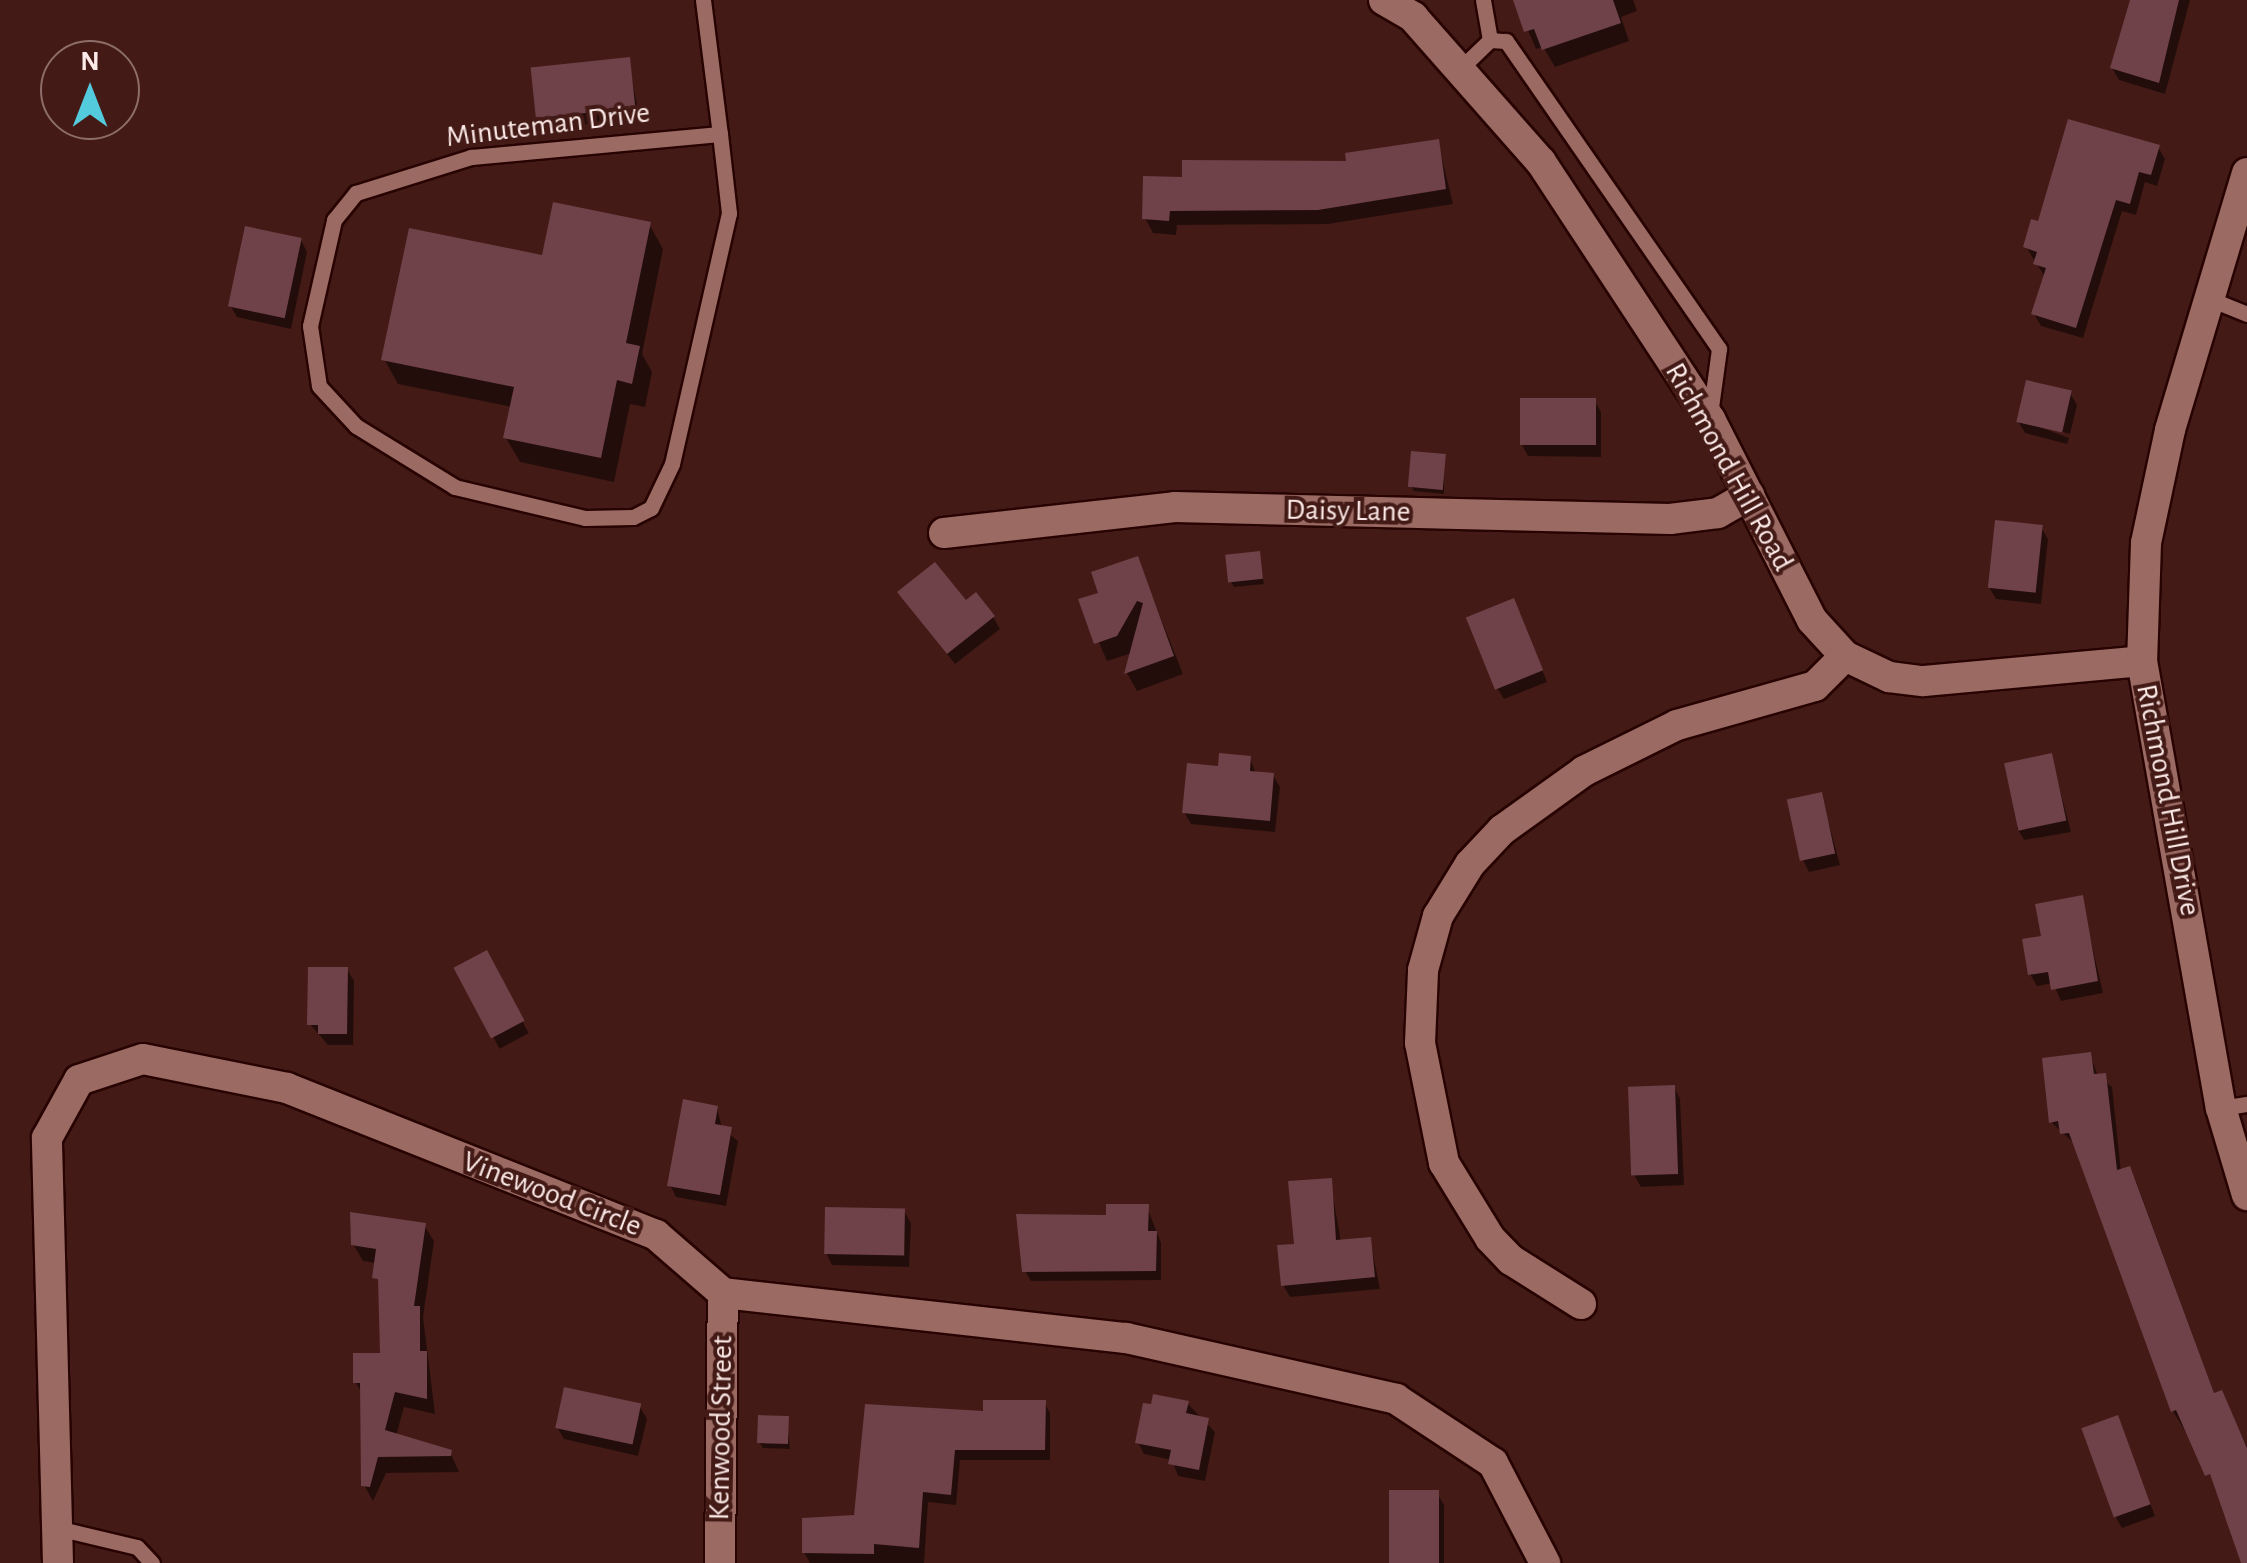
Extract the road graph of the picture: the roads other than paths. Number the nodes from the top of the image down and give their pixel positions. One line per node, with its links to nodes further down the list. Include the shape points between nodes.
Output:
1 (703, 0): 6 (lane, Minuteman Drive)
2 (1384, 0): 5 (street, Richmond Hill Road, via 1414,16)
3 (1483, 0): 4 (lane)
4 (1490, 40): 5 (lane); 10 (lane, via 1506,40 1720,349)
5 (1462, 67): 10 (street, Richmond Hill Road, via 1541,162)
6 (720, 134): 6 (lane, Minuteman Drive, via 729,212 672,464 663,494 633,517 585,518 456,487 334,407 312,368 310,326 334,220 356,193 470,158)
7 (2247, 173): 8 (street, Richmond Hill Drive)
8 (2210, 299): 9 (lane); 14 (street, Richmond Hill Drive, via 2170,430 2146,543)
9 (2247, 314)
10 (1710, 419): 11 (street, Richmond Hill Road)
11 (1749, 495): 12 (street, Daisy Lane, via 1718,513 1670,519 1175,507); 13 (street, Richmond Hill Road, via 1812,620)
12 (944, 533)
13 (1845, 656): 14 (street, Richmond Hill Road, via 1889,677 1924,681); 18 (street, via 1815,686 1677,725 1584,771 1502,830 1470,864 1438,916 1423,970 1420,1043 1444,1163 1490,1238)
14 (2142, 661): 15 (street, Richmond Hill Drive)
15 (2234, 1106): 16 (street, Richmond Hill Drive)
16 (2247, 1195)
17 (723, 1293): 19 (street, Vinewood Circle, via 656,1235 288,1088 142,1059 80,1080 47,1138); 22 (street, Kenwood Street); 23 (street, via 1126,1338 1396,1399 1493,1462)
18 (1582, 1304)
19 (58, 1528): 20 (street, Vinewood Circle); 21 (lane, via 137,1546)
20 (58, 1563)
21 (152, 1563)
22 (720, 1563)
23 (1545, 1563)

